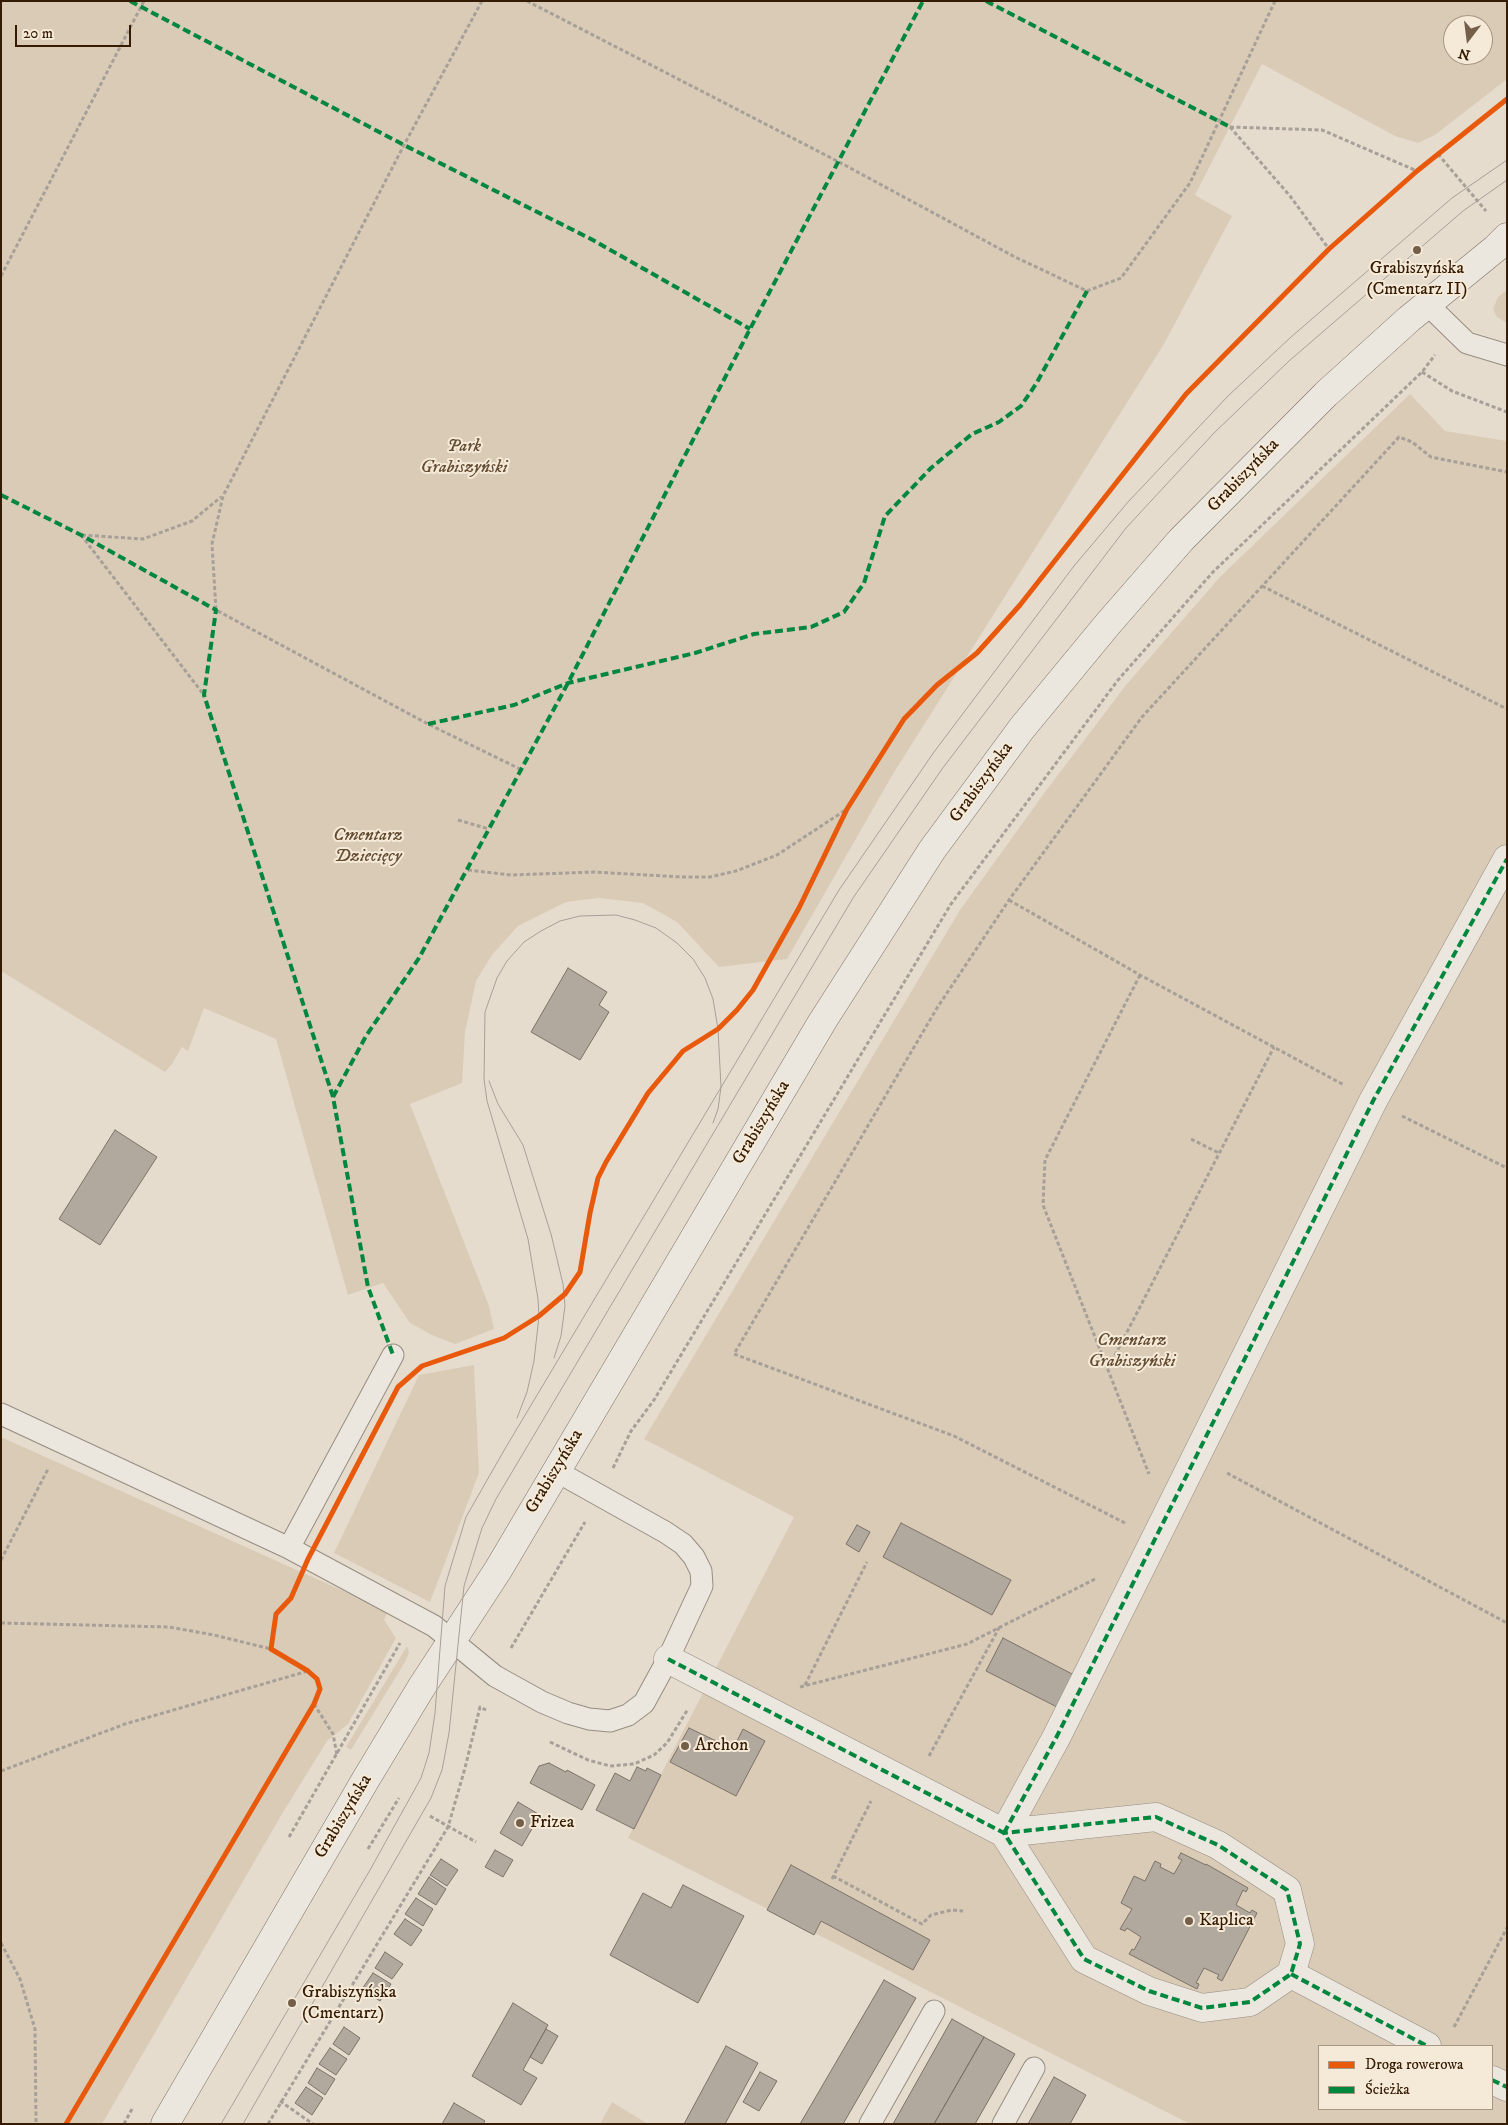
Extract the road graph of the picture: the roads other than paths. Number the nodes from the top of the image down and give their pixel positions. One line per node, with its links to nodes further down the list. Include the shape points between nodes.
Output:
1 (1507, 237): 2 (street, Grabiszyńska)
2 (1434, 311): 3 (lane, via 1467,343); 7 (street, Grabiszyńska, via 1326,394 1181,540 1022,728 932,850 822,1022)
3 (1507, 355)
4 (1507, 859): 11 (street, via 1373,1101 1056,1738)
5 (393, 1355): 8 (lane)
6 (1, 1414): 8 (lane)
7 (556, 1471): 9 (street, Grabiszyńska); 10 (lane, via 665,1532 683,1544 694,1558 701,1571 702,1586)
8 (289, 1548): 9 (lane, via 434,1626)
9 (452, 1641): 10 (lane, via 494,1676 542,1702 589,1719 610,1720 628,1715 644,1703); 18 (street, Grabiszyńska, via 366,1779)
10 (668, 1659): 11 (street)
11 (1004, 1833): 12 (street, via 1084,1959 1149,1992 1202,2008 1250,2002); 12 (street, via 1156,1817 1218,1844 1286,1890 1300,1944)
12 (1290, 1974): 14 (street)
13 (934, 2011): 19 (lane)
14 (1425, 2045)
15 (1034, 2068): 20 (lane)
16 (1493, 2080): 17 (street)
17 (1507, 2087)
18 (164, 2124)
19 (870, 2124)
20 (1002, 2124)

